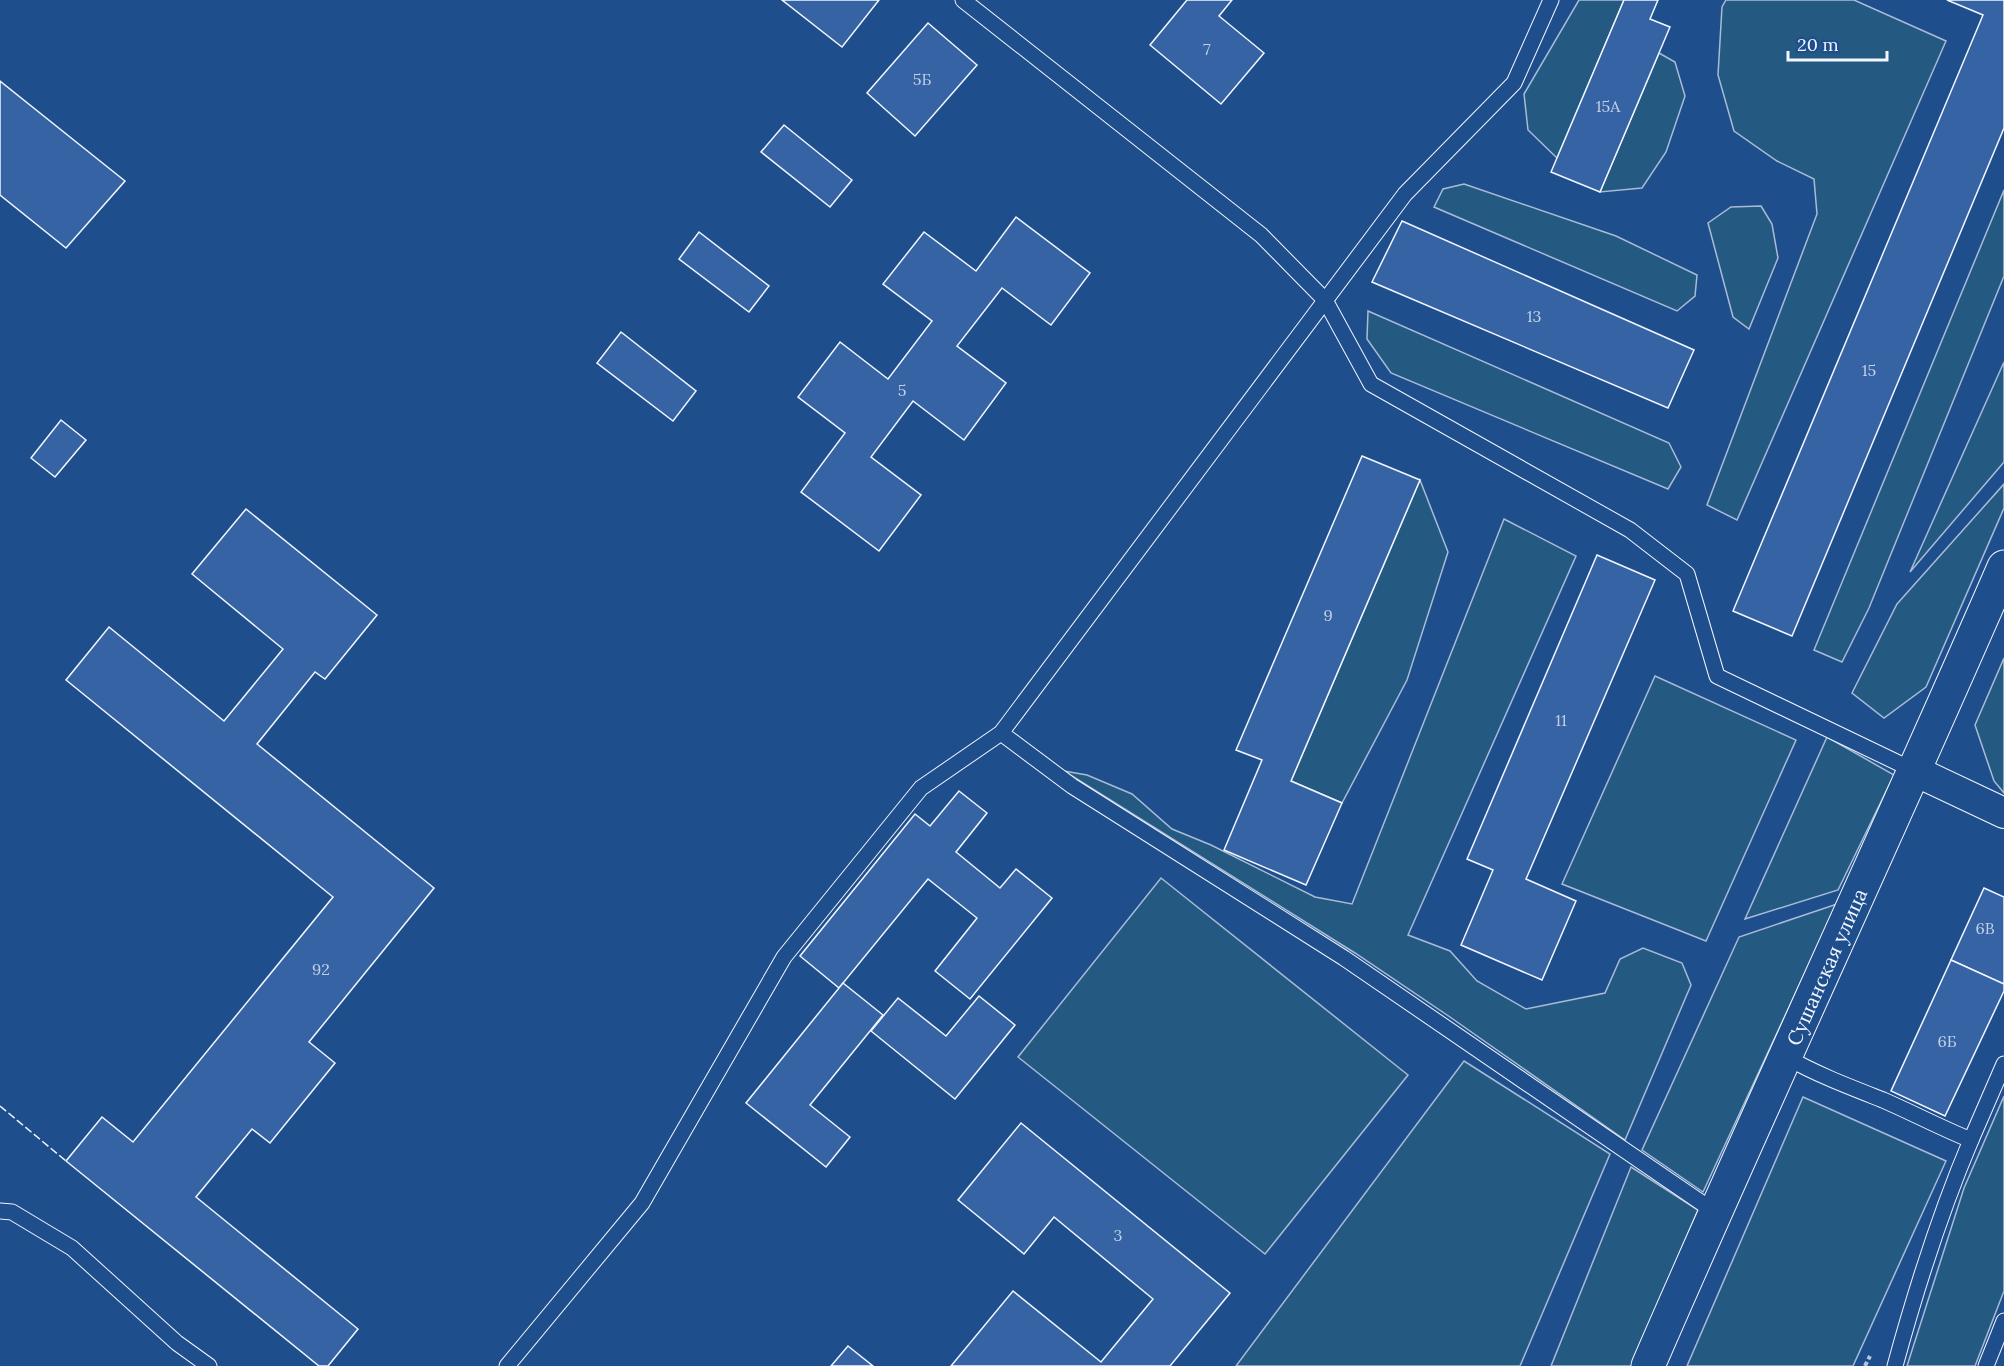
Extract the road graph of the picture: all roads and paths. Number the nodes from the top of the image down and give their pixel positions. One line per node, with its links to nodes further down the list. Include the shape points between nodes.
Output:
1 (963, 0): 3 (lane, via 1261,235)
2 (1551, 0): 3 (lane, via 1514,82 1405,194)
3 (1325, 300): 5 (lane); 6 (lane, via 1371,384 1630,530 1687,574 1718,676)
4 (2004, 567): 6 (main road, Сушанская улица)
5 (1001, 733): 12 (lane, via 1072,786 1344,958); 15 (lane, via 921,789 784,957 642,1203)
6 (1915, 771): 7 (street); 8 (main road, Сушанская улица)
7 (2004, 813)
8 (1786, 1057): 10 (lane, via 1816,1074); 12 (main road, Сушанская улица)
9 (2004, 1064): 10 (lane)
10 (1971, 1140): 17 (lane, via 1948,1197)
11 (0, 1211): 14 (lane, via 12,1212 72,1248 177,1343)
12 (1715, 1212): 16 (main road, Сушанская улица)
13 (2004, 1321): 18 (lane)
14 (209, 1366)
15 (507, 1366)
16 (1648, 1366)
17 (1895, 1366)
18 (1986, 1366)

